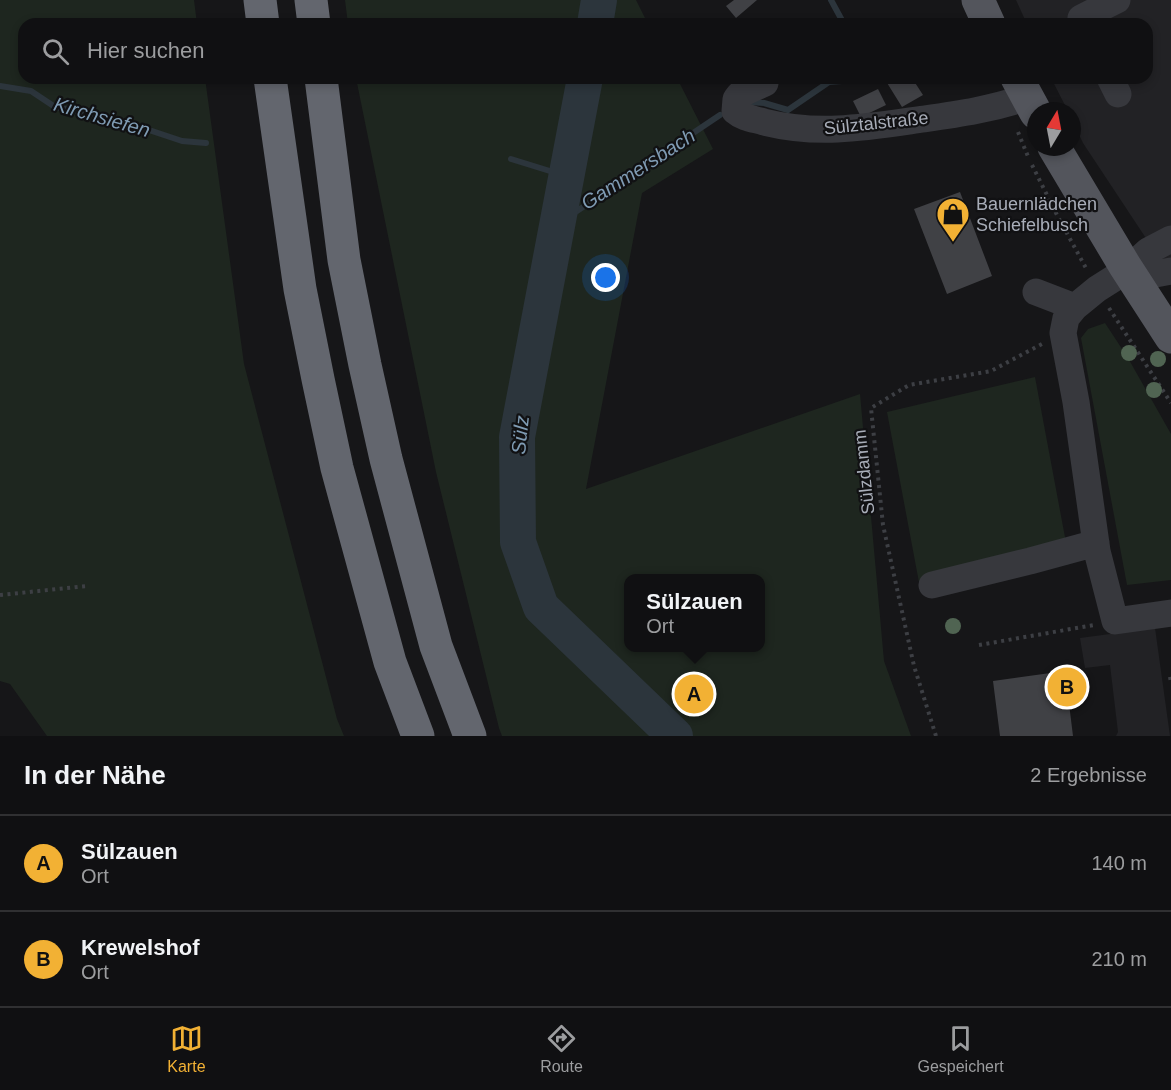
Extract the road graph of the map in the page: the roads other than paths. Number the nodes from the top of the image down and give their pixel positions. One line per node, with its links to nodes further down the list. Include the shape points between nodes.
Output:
1 (260, 0): 6 (highway)
2 (311, 0): 7 (highway)
3 (978, 0): 8 (main road)
4 (1117, 0): 5 (street)
5 (1080, 14)
6 (262, 18)
7 (313, 18)
8 (986, 18)
9 (271, 84): 23 (highway, via 300,288 337,468 390,662)
10 (322, 84): 24 (highway, via 344,260 365,365 436,646)
11 (763, 84): 12 (street, Sülztalstraße, via 739,95 735,111 786,127 831,130 975,111)
12 (1022, 98)
13 (1059, 156): 15 (main road)
14 (1171, 239): 15 (street, via 1148,250)
15 (1127, 270): 16 (street, via 1150,275); 18 (street); 19 (main road)
16 (1171, 271)
17 (1036, 292): 18 (street)
18 (1075, 307): 20 (street, via 1066,318 1063,333)
19 (1171, 337)
20 (1096, 543): 21 (street); 22 (street, via 1115,621)
21 (932, 585)
22 (1171, 613)
23 (418, 736)
24 (470, 736)

